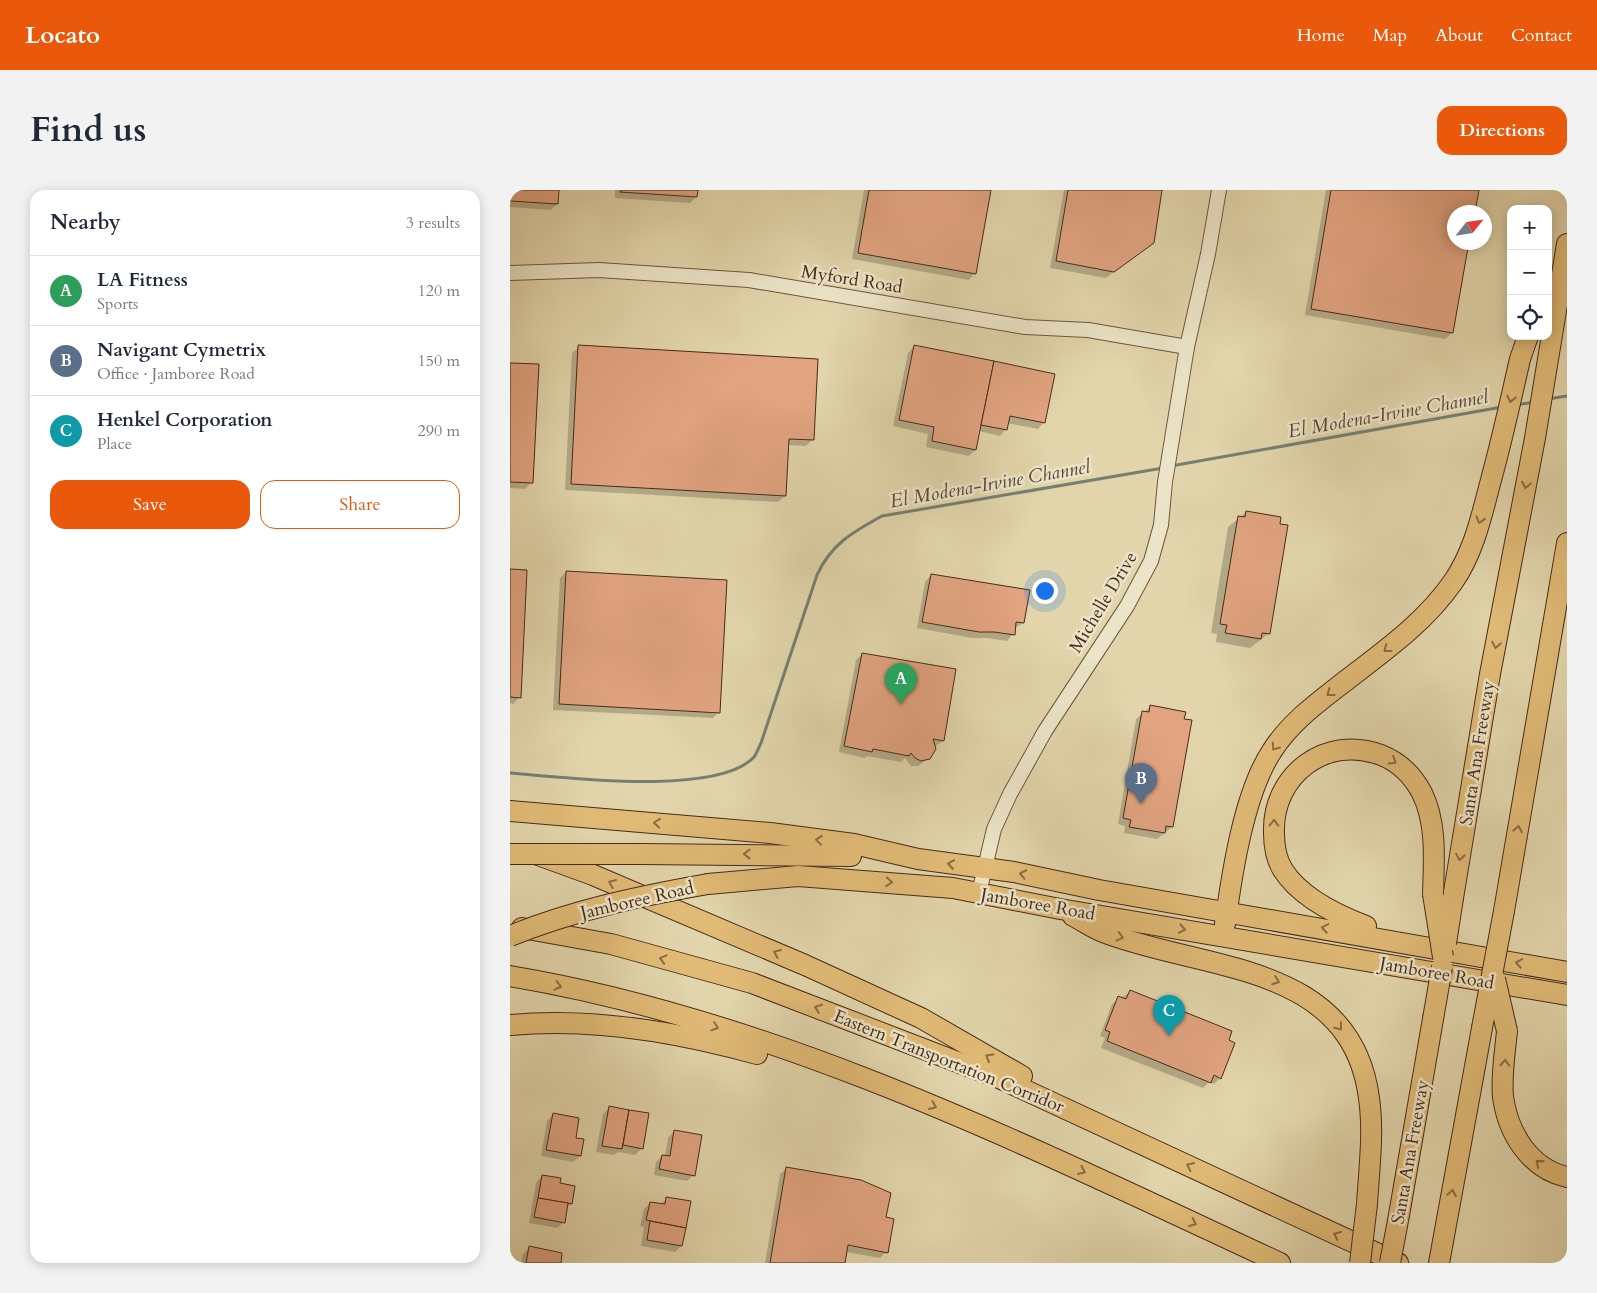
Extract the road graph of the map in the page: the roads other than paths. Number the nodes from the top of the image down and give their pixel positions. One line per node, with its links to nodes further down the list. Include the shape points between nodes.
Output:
1 (1219, 190): 7 (street, Michelle Drive)
2 (1567, 244): 4 (highway, Santa Ana Freeway)
3 (510, 273): 7 (street, Myford Road, via 599,270 749,280 1025,327 1088,330)
4 (1561, 282): 5 (highway); 21 (highway, Santa Ana Freeway, one-way to 21, bridge)
5 (1552, 295)
6 (1527, 340): 16 (highway, one-way to 16, via 1481,520 1454,580 1432,610 1308,711 1272,751 1250,796)
7 (1187, 347): 13 (street, Michelle Drive, via 1161,525 1151,561 1127,606 1022,772 994,829)
8 (1567, 543): 22 (highway, one-way to 8, bridge)
9 (510, 810): 12 (highway, Jamboree Road, one-way to 9, via 854,844 770,833)
10 (510, 845): 28 (highway, one-way to 10, via 1046,1090 921,1018 593,875)
11 (510, 854): 12 (highway, one-way to 11, bridge, via 820,854)
12 (918, 859): 13 (highway, Jamboree Road, one-way to 12)
13 (983, 869): 14 (street, Michelle Drive); 16 (highway, Jamboree Road, one-way to 13)
14 (979, 893): 15 (highway, Jamboree Road); 18 (highway, Jamboree Road, one-way to 14, bridge, via 610,904 708,884 798,876 953,888)
15 (1060, 909): 19 (highway, Jamboree Road, one-way to 19); 31 (highway, one-way to 31, bridge, via 1102,932 1280,982 1326,1011 1349,1040 1359,1060 1370,1100 1367,1204)
16 (1227, 912): 19 (highway); 20 (highway, Jamboree Road, one-way to 16)
17 (510, 926): 28 (highway, Eastern Transportation Corridor, one-way to 17, via 999,1078 752,983 610,944)
18 (510, 936)
19 (1223, 937): 25 (highway, Jamboree Road)
20 (1413, 943): 21 (highway, one-way to 21, bridge, via 1342,917 1308,895 1283,870 1274,843 1274,812 1289,779 1307,763 1328,753 1350,748 1392,759 1408,772 1422,793 1433,834 1433,894); 23 (highway, Jamboree Road, one-way to 20)
21 (1443, 957): 32 (highway, Santa Ana Freeway, bridge)
22 (1493, 970): 29 (highway, one-way to 22, bridge, via 1542,1167 1528,1154 1507,1116 1503,1095 1507,1031); 34 (highway, one-way to 22, bridge)
23 (1567, 972)
24 (510, 976): 27 (highway, one-way to 27, via 684,1016)
25 (1567, 995)
26 (510, 1025): 27 (highway, via 596,1024 665,1033 743,1050)
27 (913, 1097): 30 (highway, one-way to 30)
28 (1090, 1120): 33 (highway, Eastern Transportation Corridor, one-way to 28)
29 (1567, 1177)
30 (1280, 1263)
31 (1360, 1263)
32 (1390, 1263)
33 (1398, 1263)
34 (1440, 1263)

